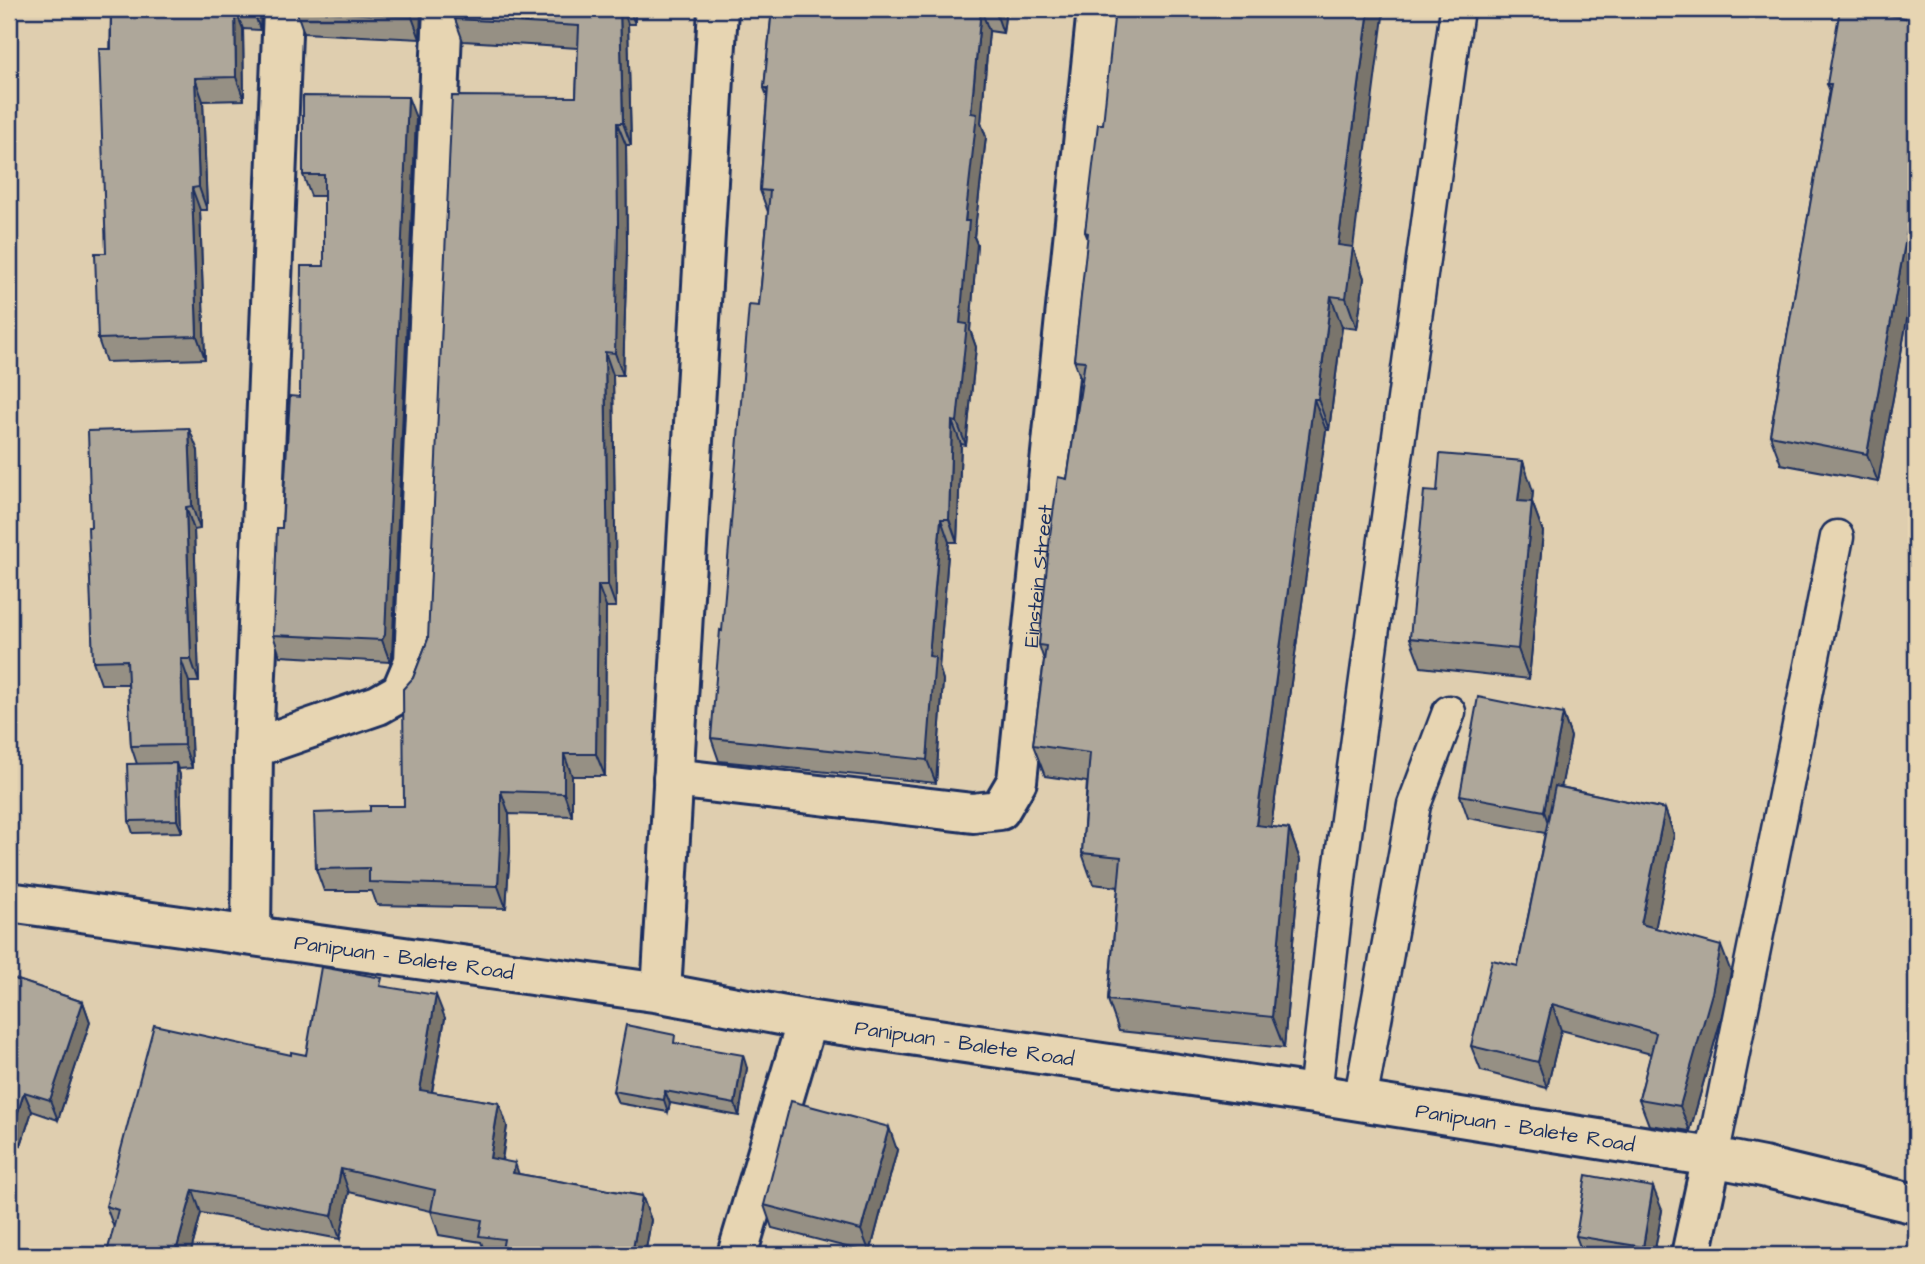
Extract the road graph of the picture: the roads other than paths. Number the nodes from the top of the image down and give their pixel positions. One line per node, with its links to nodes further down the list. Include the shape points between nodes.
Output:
1 (284, 9): 8 (street)
2 (443, 9): 8 (street, via 414,661 401,692 378,705)
3 (718, 9): 9 (street)
4 (1097, 9): 9 (street, Einstein Street, via 1017,781 1000,810 973,813)
5 (1457, 9): 14 (lane, via 1342,857)
6 (1837, 537): 16 (lane)
7 (1449, 712): 15 (lane, via 1414,805)
8 (253, 748): 11 (street)
9 (673, 778): 12 (street)
10 (9, 902): 11 (street, Panipuan - Balete Road)
11 (251, 935): 12 (street, Panipuan - Balete Road)
12 (661, 993): 13 (street, Panipuan - Balete Road)
13 (807, 1020): 14 (street, Panipuan - Balete Road); 18 (street)
14 (1315, 1094): 15 (street, Panipuan - Balete Road)
15 (1360, 1102): 16 (street, Panipuan - Balete Road)
16 (1712, 1157): 17 (street, Panipuan - Balete Road); 19 (street)
17 (1916, 1204)
18 (737, 1255)
19 (1691, 1255)

